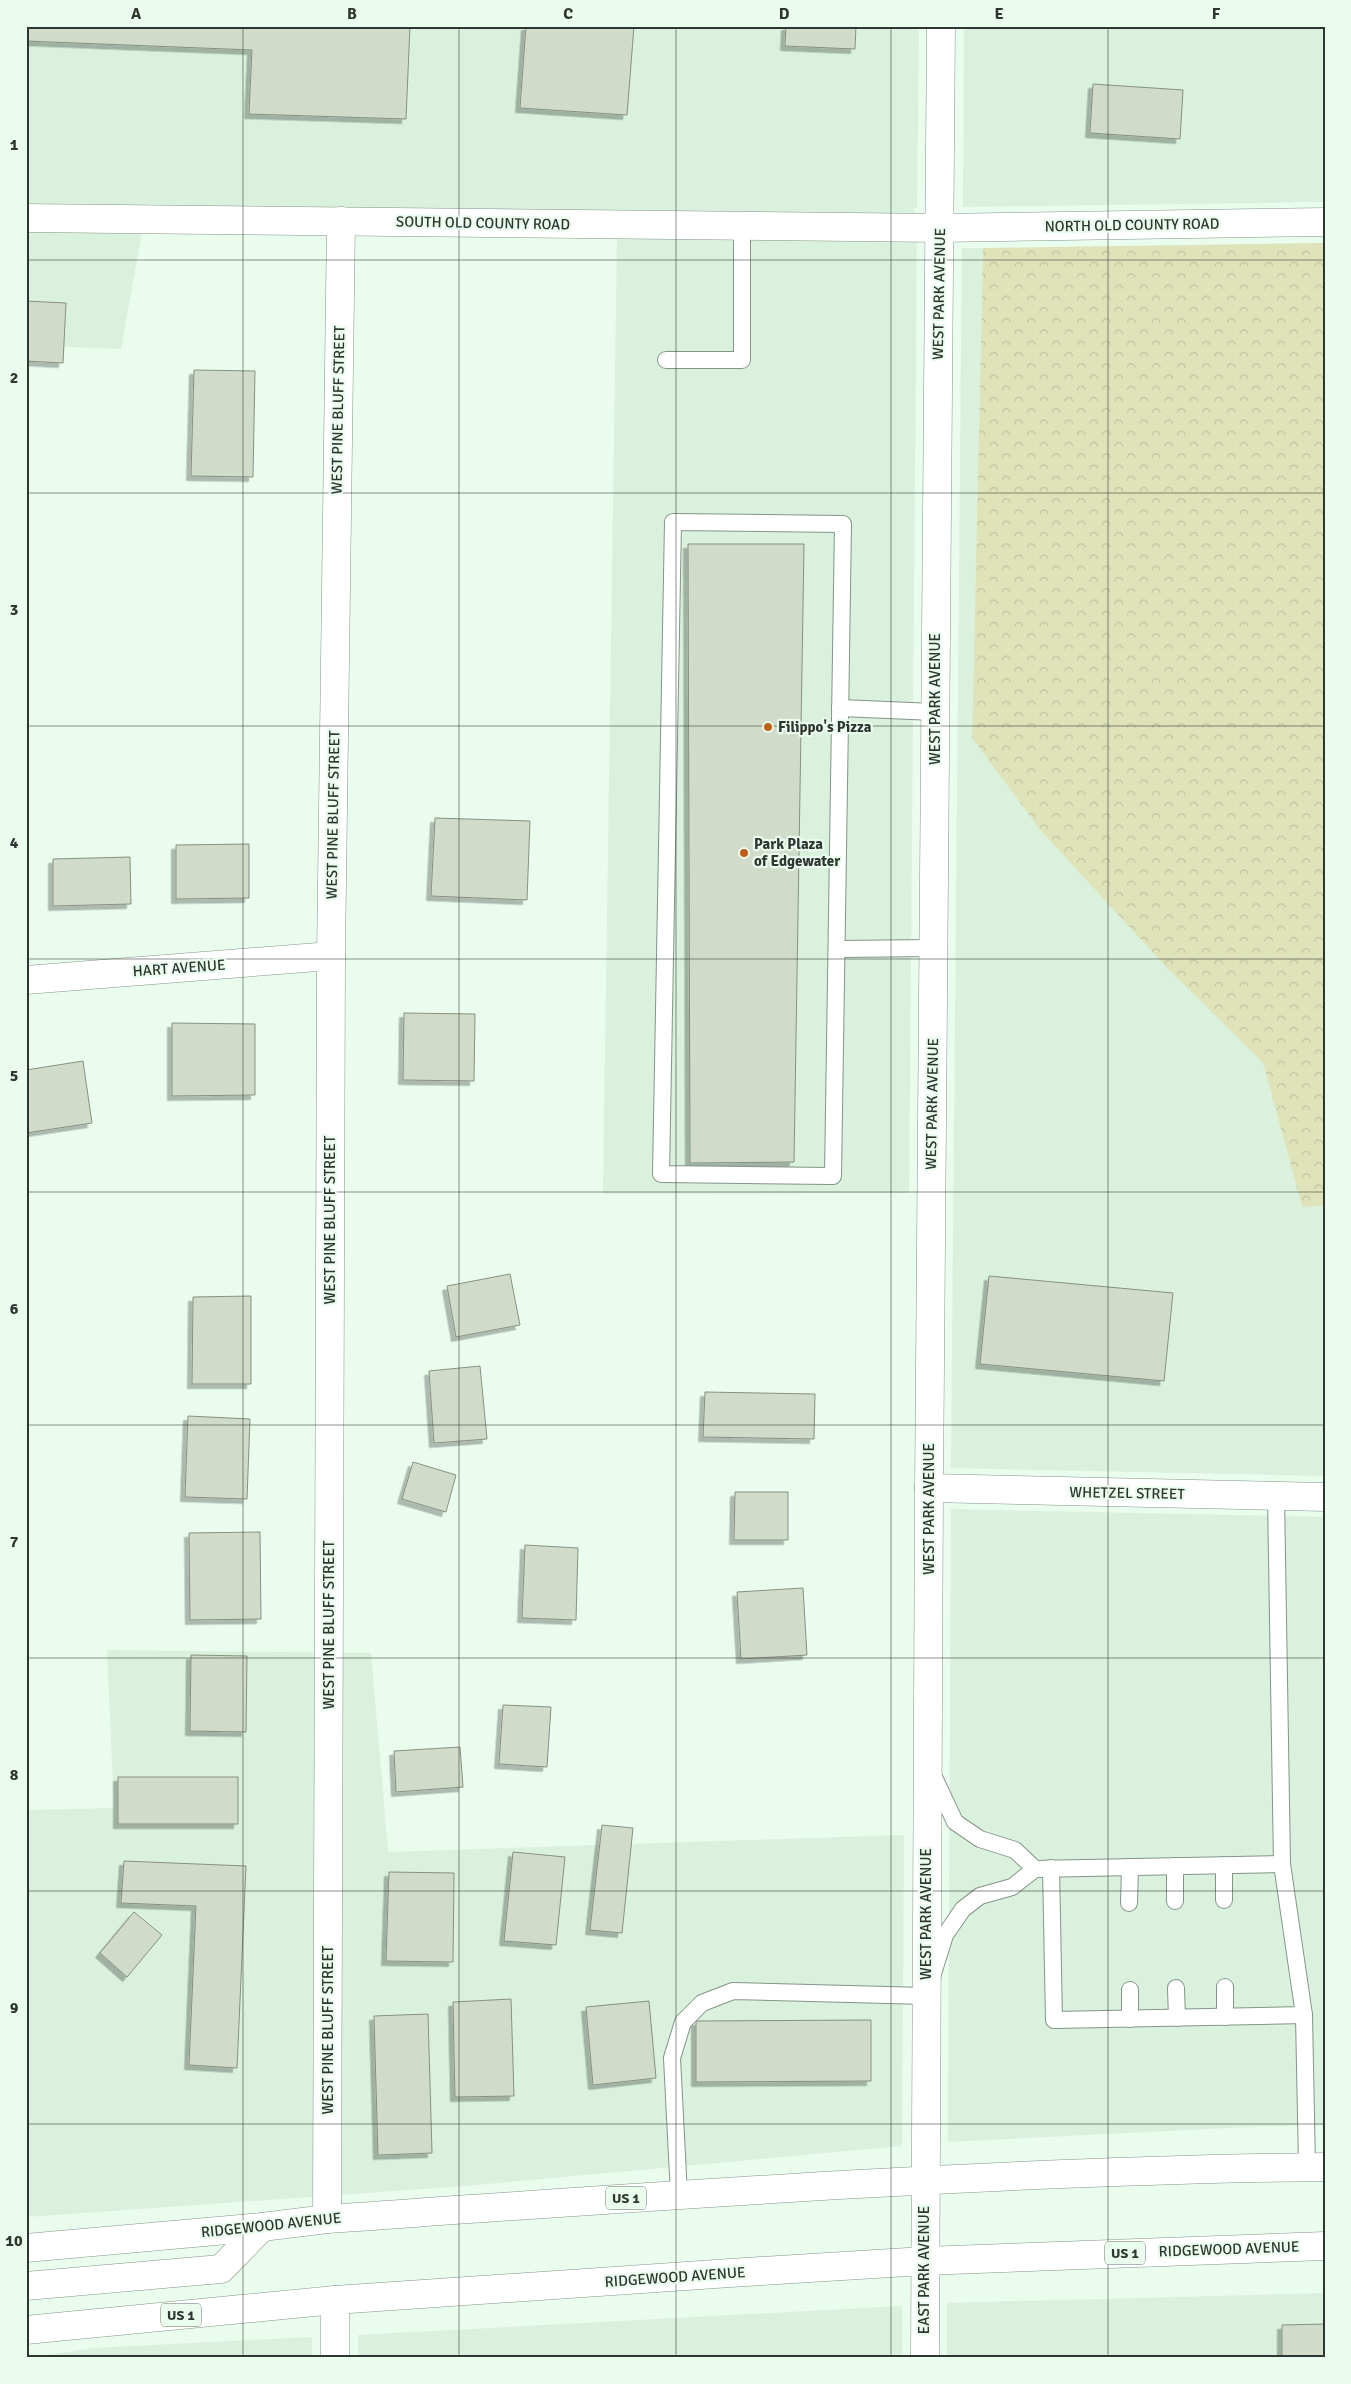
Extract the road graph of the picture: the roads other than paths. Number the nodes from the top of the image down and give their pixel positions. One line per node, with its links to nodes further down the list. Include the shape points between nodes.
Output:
1 (941, 26): 6 (street, WEST PARK AVENUE)
2 (26, 218): 3 (street, SOUTH OLD COUNTY ROAD)
3 (341, 221): 5 (street, SOUTH OLD COUNTY ROAD); 12 (street, WEST PINE BLUFF STREET)
4 (1325, 222): 6 (street, NORTH OLD COUNTY ROAD)
5 (742, 226): 6 (street, SOUTH OLD COUNTY ROAD); 7 (lane, via 742,360)
6 (940, 228): 9 (street, WEST PARK AVENUE)
7 (666, 360)
8 (840, 708): 9 (lane); 11 (lane); 11 (lane, via 843,524 673,522 661,1174 833,1176)
9 (935, 712): 10 (street, WEST PARK AVENUE)
10 (934, 948): 11 (lane); 14 (street, WEST PARK AVENUE)
11 (837, 949)
12 (331, 956): 13 (street, HART AVENUE); 37 (street, WEST PINE BLUFF STREET)
13 (26, 980)
14 (929, 1488): 15 (street, WHETZEL STREET); 17 (street, WEST PARK AVENUE)
15 (1276, 1496): 16 (street, WHETZEL STREET); 18 (lane)
16 (1325, 1497)
17 (927, 1764): 22 (lane, via 955,1822 980,1839 1015,1850); 29 (street, WEST PARK AVENUE)
18 (1282, 1864): 19 (lane); 30 (lane)
19 (1224, 1865): 20 (lane); 23 (lane)
20 (1175, 1866): 21 (lane); 24 (lane)
21 (1130, 1867): 22 (lane); 25 (lane)
22 (1043, 1868): 29 (lane, via 1012,1887 980,1896 963,1908 945,1935); 33 (lane, via 1054,2020)
23 (1224, 1900)
24 (1176, 1901)
25 (1129, 1903)
26 (1225, 1987): 31 (lane)
27 (1176, 1988): 32 (lane)
28 (1130, 1990): 33 (lane)
29 (926, 1996): 35 (street, WEST PARK AVENUE); 36 (lane, via 733,1991 702,2003 683,2022 672,2058)
30 (1304, 2015): 31 (lane); 34 (lane)
31 (1225, 2017): 32 (lane)
32 (1177, 2018): 33 (lane)
33 (1130, 2019)
34 (1316, 2167): 35 (street, RIDGEWOOD AVENUE / US 1)
35 (924, 2181): 36 (street, RIDGEWOOD AVENUE / US 1); 41 (street, EAST PARK AVENUE)
36 (679, 2195): 37 (street, RIDGEWOOD AVENUE / US 1)
37 (327, 2219): 38 (street, RIDGEWOOD AVENUE / US 1)
38 (262, 2227): 40 (street, RIDGEWOOD AVENUE / US 1); 42 (street, via 221,2268)
39 (1325, 2246): 41 (street, RIDGEWOOD AVENUE / US 1)
40 (26, 2248)
41 (924, 2261): 43 (street, RIDGEWOOD AVENUE / US 1); 46 (street, EAST PARK AVENUE)
42 (26, 2286)
43 (335, 2300): 44 (street, RIDGEWOOD AVENUE / US 1); 45 (street)
44 (26, 2330)
45 (335, 2358)
46 (925, 2358)

